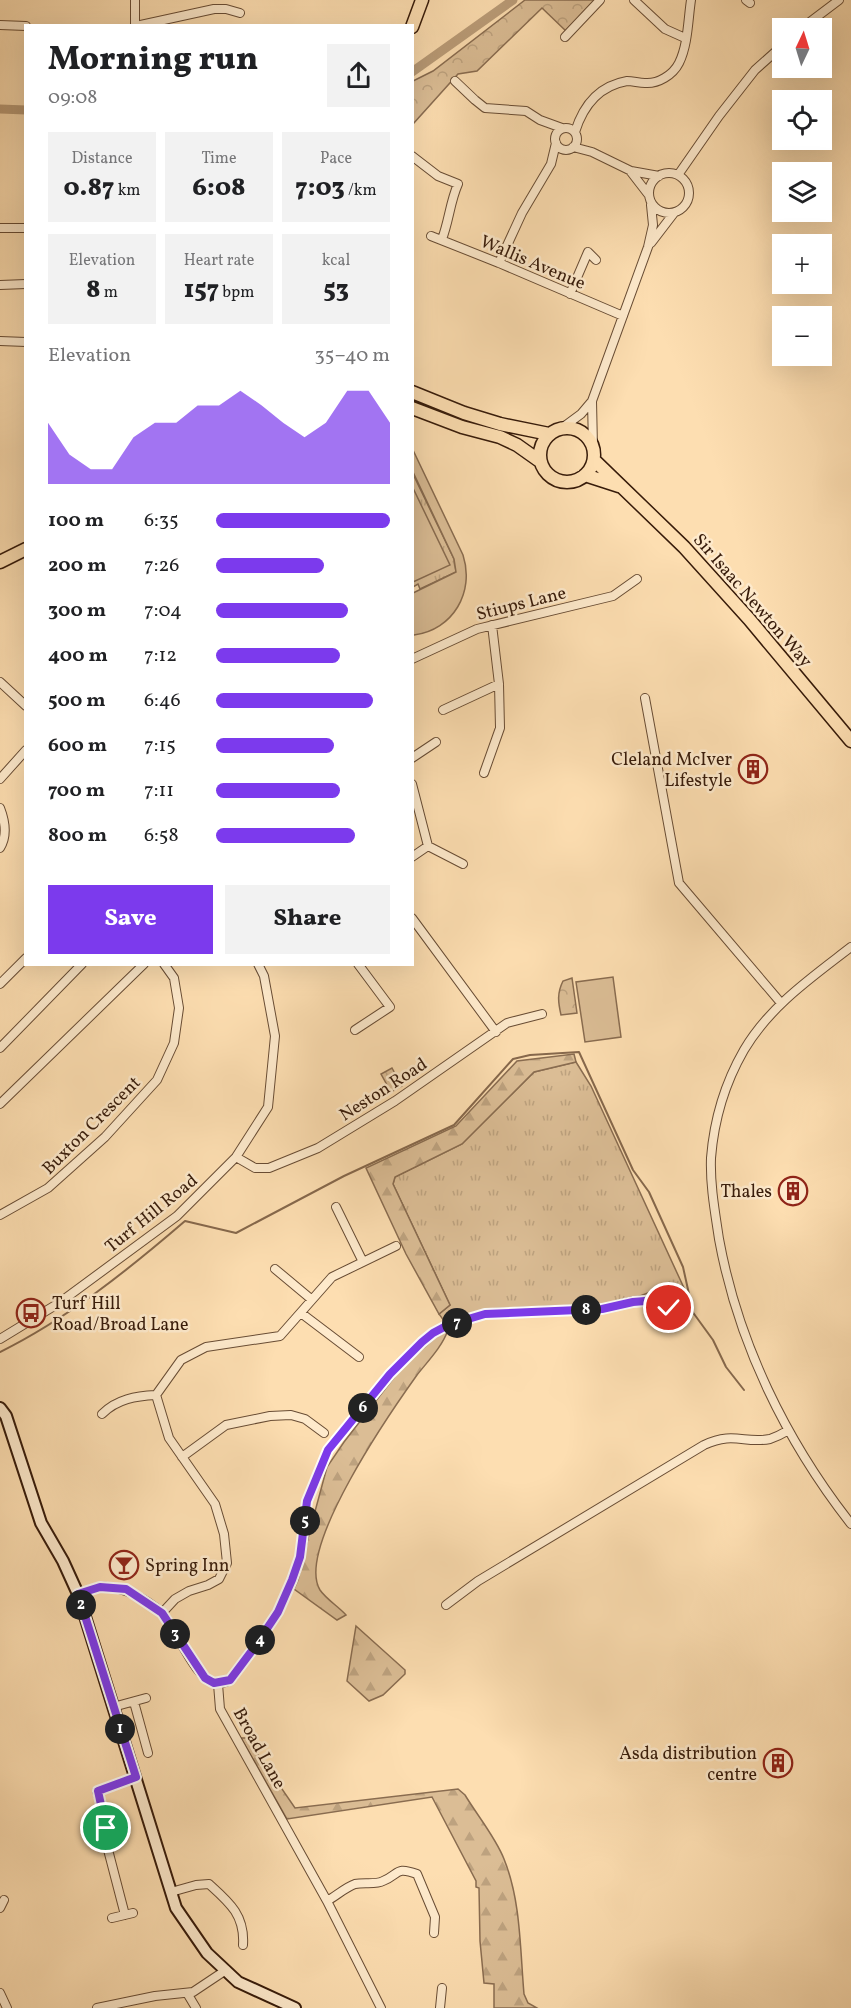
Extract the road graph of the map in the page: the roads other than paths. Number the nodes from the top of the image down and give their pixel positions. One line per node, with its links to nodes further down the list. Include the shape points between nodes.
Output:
1 (135, 0): 9 (street)
2 (422, 0): 11 (main road)
3 (600, 0): 14 (street)
4 (634, 0): 15 (street, via 665,29)
5 (691, 0): 15 (street)
6 (838, 0): 8 (street)
7 (240, 13): 10 (street, via 214,9)
8 (815, 18)
9 (136, 24)
10 (145, 24)
11 (413, 24)
12 (0, 25): 13 (street)
13 (24, 26)
14 (565, 37)
15 (685, 38): 18 (street, via 678,65 665,79 648,84 628,81 608,87 592,96)
16 (772, 55): 29 (street, via 719,116)
17 (455, 81): 19 (street, via 485,108 526,111)
18 (579, 117): 20 (street); 21 (street)
19 (540, 120): 20 (street); 22 (street)
20 (564, 128): 21 (street); 22 (street, via 557,132)
21 (576, 135): 23 (street); 24 (street)
22 (555, 140): 23 (street, via 559,148); 26 (street)
23 (570, 148): 24 (street); 26 (street)
24 (592, 152): 27 (street)
25 (414, 158): 36 (street, via 438,176 458,184)
26 (551, 164): 39 (street)
27 (630, 171): 28 (street); 30 (street)
28 (659, 176): 29 (street); 30 (street, via 651,183)
29 (678, 176): 32 (street, via 686,183 689,197 684,208)
30 (648, 195): 31 (street)
31 (651, 205): 32 (street, via 663,213); 37 (street, via 653,225)
32 (674, 213): 37 (street)
33 (0, 228): 34 (street)
34 (24, 228)
35 (431, 236): 36 (street, Wallis Avenue)
36 (442, 239): 39 (street, Wallis Avenue)
37 (648, 247): 43 (street)
38 (596, 260): 42 (street, via 588,252)
39 (499, 262): 42 (street, Wallis Avenue)
40 (0, 285): 41 (street)
41 (24, 285)
42 (570, 294): 43 (street, Wallis Avenue)
43 (623, 316): 47 (street)
44 (0, 341): 45 (street)
45 (24, 342)
46 (414, 393): 50 (main road, via 464,414)
47 (592, 401): 49 (street); 51 (street)
48 (414, 409): 53 (main road, via 500,437)
49 (562, 428): 50 (main road); 51 (main road, via 577,429)
50 (549, 434): 53 (main road, via 541,447)
51 (593, 447): 52 (main road)
52 (594, 460): 54 (main road); 55 (main road, Sir Isaac Newton Way)
53 (541, 462): 54 (main road, via 559,481 577,480)
54 (585, 475): 55 (main road, Sir Isaac Newton Way)
55 (623, 488): 66 (main road, Sir Isaac Newton Way, via 749,619)
56 (24, 550): 57 (main road)
57 (0, 562)
58 (637, 579): 59 (street, Stiups Lane, via 612,596)
59 (492, 625): 60 (street, Stiups Lane); 62 (street)
60 (414, 658)
61 (0, 682): 64 (street)
62 (499, 684): 65 (street); 70 (street, via 500,728)
63 (645, 698): 87 (street, via 679,882)
64 (24, 704)
65 (443, 710)
66 (851, 741)
67 (436, 742): 69 (street)
68 (24, 752): 71 (street)
69 (414, 757)
70 (484, 773)
71 (0, 779)
72 (414, 792): 74 (street)
73 (0, 808): 75 (street, via 6,824)
74 (428, 846): 76 (street); 77 (street)
75 (0, 848)
76 (414, 856)
77 (462, 864)
78 (414, 921): 90 (street)
79 (851, 947): 87 (street)
80 (24, 960): 86 (street)
81 (80, 966): 91 (street)
82 (142, 966): 92 (street)
83 (165, 966): 95 (street, Buxton Crescent, via 174,978 179,1008 174,1043 157,1080 105,1137 48,1188)
84 (259, 966): 93 (street, Turf Hill Road, via 275,1036 268,1107)
85 (359, 966): 89 (street, via 390,1007)
86 (0, 984)
87 (781, 1003): 107 (street, via 750,1040 728,1082 716,1125 711,1171 720,1244 734,1299 754,1358)
88 (542, 1014): 90 (street, Neston Road, via 507,1023)
89 (355, 1030)
90 (496, 1032): 93 (street, Neston Road, via 318,1148 269,1168 255,1168)
91 (0, 1048)
92 (0, 1104)
93 (236, 1157): 102 (street, Turf Hill Road, via 177,1216 59,1303)
94 (336, 1207): 97 (street)
95 (0, 1215)
96 (396, 1246): 97 (street)
97 (363, 1262): 99 (street, via 332,1277)
98 (275, 1269): 99 (street)
99 (311, 1299): 101 (street)
100 (669, 1308): 114 (street, via 672,1299 602,1309 485,1314 448,1325 427,1337 390,1374 328,1450 307,1501 300,1557 280,1607 233,1677)
101 (301, 1313): 103 (street); 104 (street, via 280,1336 206,1347 182,1360)
102 (0, 1339)
103 (359, 1357)
104 (156, 1395): 106 (street, via 132,1396); 109 (street, via 169,1438)
105 (0, 1408): 111 (main road, via 41,1523)
106 (102, 1414)
107 (787, 1431): 110 (street); 112 (street, via 769,1439 732,1437 704,1445 478,1581)
108 (324, 1433): 109 (street, via 305,1419 270,1416 226,1425)
109 (182, 1457): 113 (street, via 215,1504 227,1563 219,1579 189,1591)
110 (851, 1524)
111 (78, 1594): 113 (street, via 100,1587 126,1589); 117 (main road)
112 (446, 1605)
113 (162, 1613): 114 (street, via 201,1672)
114 (218, 1684): 121 (street, Broad Lane, via 220,1709)
115 (146, 1698): 116 (street)
116 (134, 1702): 117 (street); 118 (street)
117 (113, 1707): 119 (main road)
118 (148, 1753)
119 (136, 1777): 120 (main road); 122 (street, via 98,1791 106,1842 129,1914)
120 (171, 1892): 124 (street, via 209,1884 236,1910 244,1931); 125 (main road, via 207,1953)
121 (327, 1901): 123 (street, via 354,1885 382,1882 397,1871 408,1871 417,1874 428,1896 435,1917); 134 (street, Broad Lane)
122 (112, 1918)
123 (434, 1933)
124 (243, 1945)
125 (226, 1970): 128 (street); 133 (main road, via 238,1982)
126 (442, 1988): 135 (street)
127 (0, 1993): 130 (street)
128 (188, 1993): 129 (street); 132 (street)
129 (125, 2005): 131 (street)
130 (6, 2008)
131 (97, 2008)
132 (196, 2008)
133 (295, 2008)
134 (381, 2008)
135 (440, 2008)

